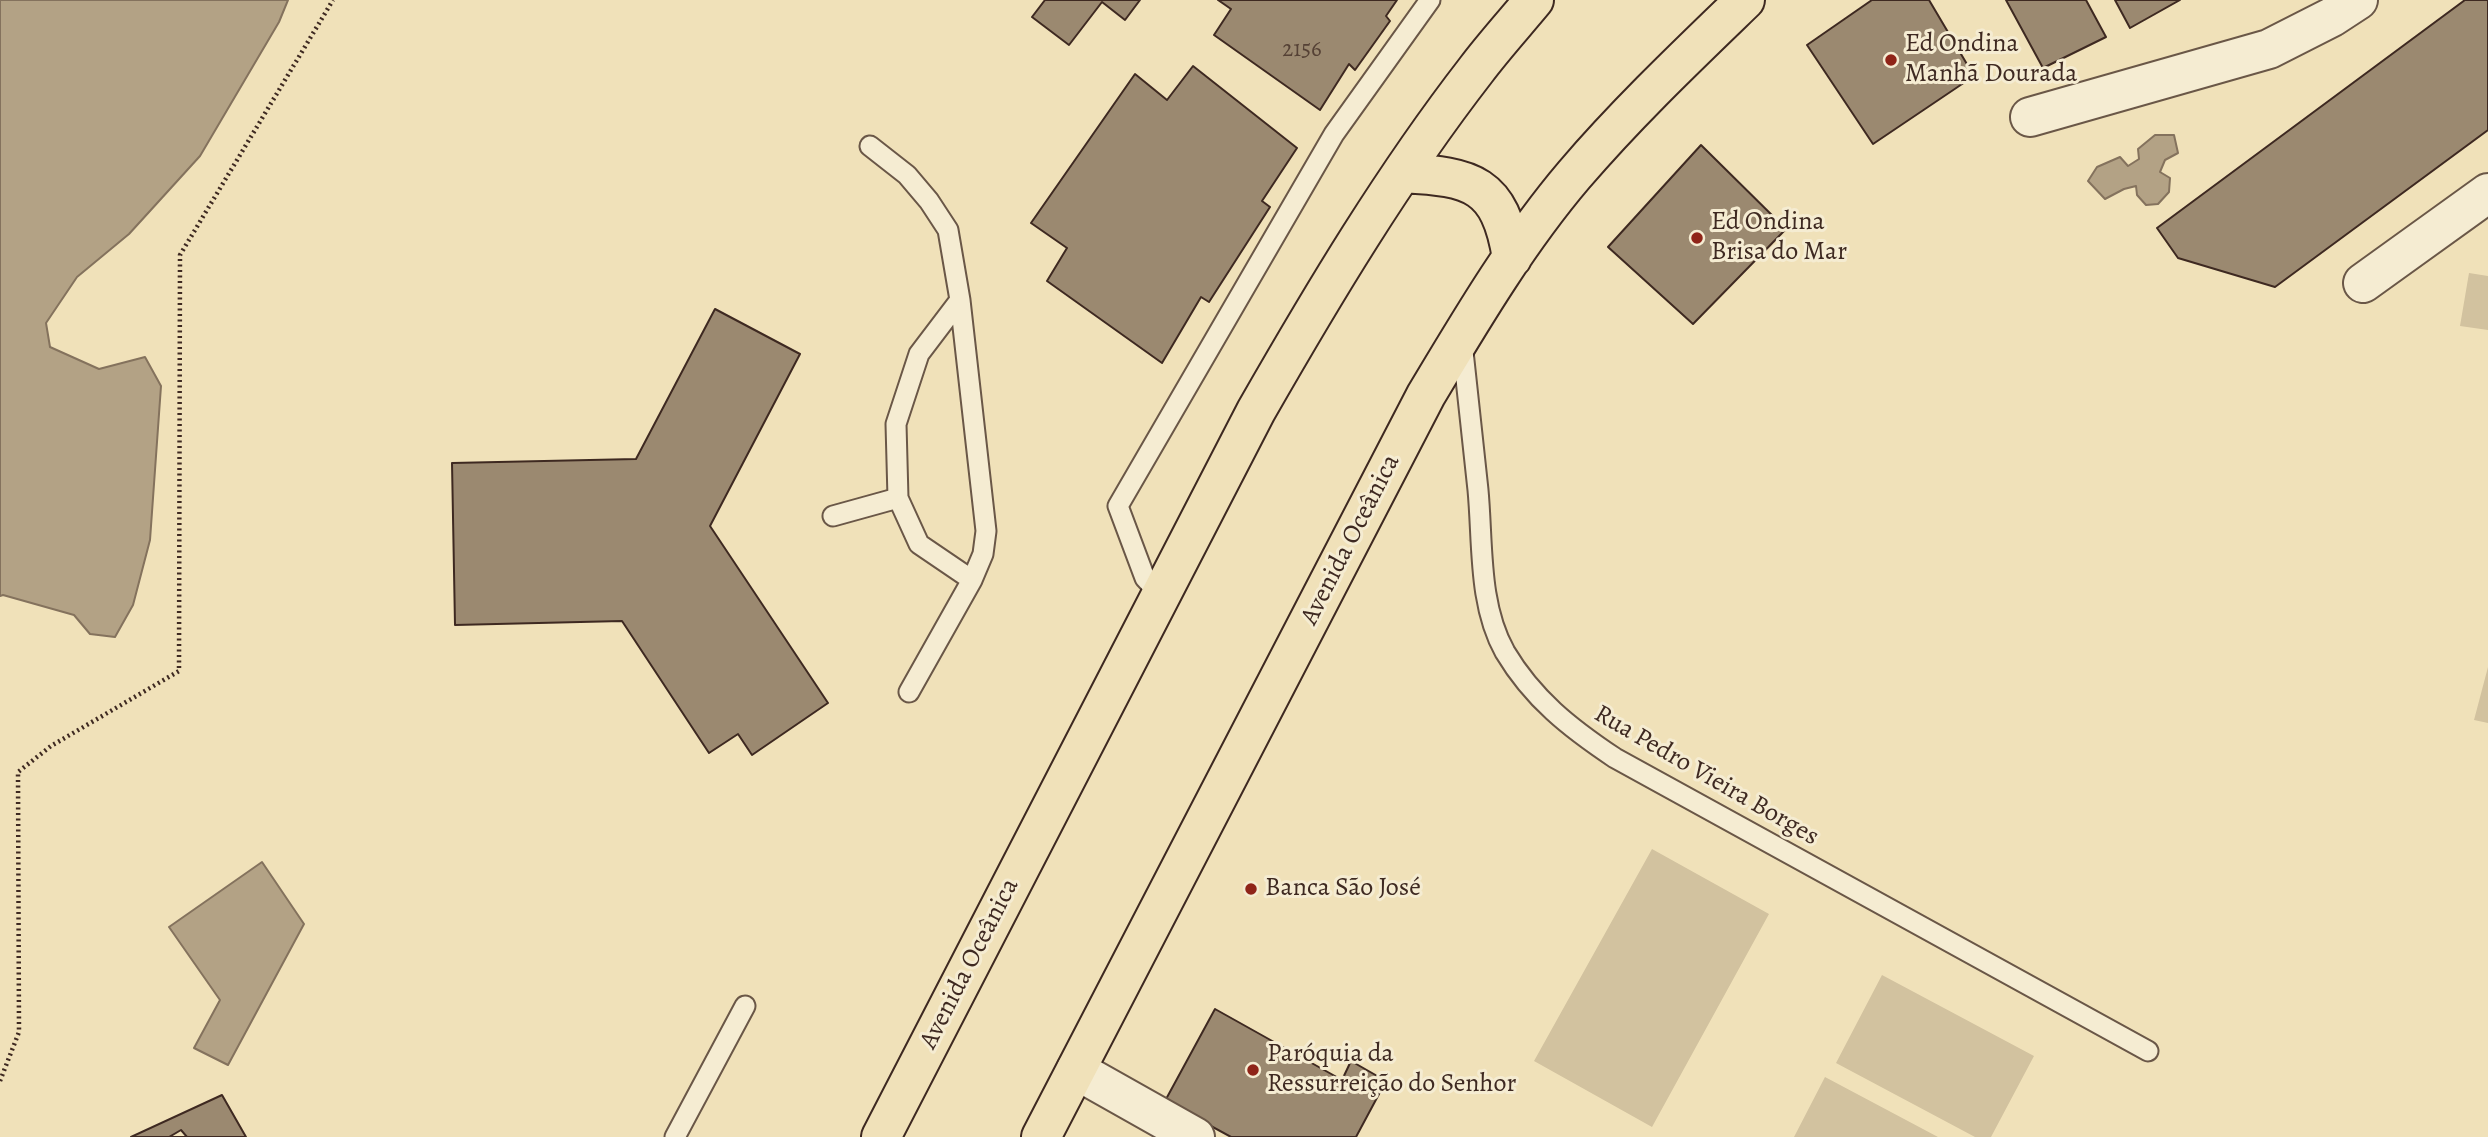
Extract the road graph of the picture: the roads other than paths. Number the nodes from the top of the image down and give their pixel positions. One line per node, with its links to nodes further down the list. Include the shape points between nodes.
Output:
1 (1430, 0): 16 (lane, via 1334,135 1118,506 1145,578)
2 (1534, 0): 7 (main road, Avenida Oceânica, via 1476,70)
3 (1745, 0): 9 (main road, Avenida Oceânica, via 1574,175)
4 (2358, 0): 5 (street, via 2269,49)
5 (2030, 117)
6 (870, 146): 11 (lane, via 907,175 948,230)
7 (1402, 173): 9 (main road, via 1446,175 1476,186 1495,205 1507,227); 16 (main road, Avenida Oceânica, via 1262,400)
8 (2488, 193): 10 (street)
9 (1512, 258): 12 (main road, Avenida Oceânica)
10 (2363, 283)
11 (960, 300): 13 (lane, via 919,354 895,424); 15 (lane, via 986,531)
12 (1461, 337): 19 (lane, Rua Pedro Vieira Borges, via 1487,605 1504,650 1532,691 1569,727 1615,758); 20 (main road, Avenida Oceânica, via 1419,407)
13 (898, 498): 14 (lane); 15 (lane, via 919,544)
14 (833, 516)
15 (972, 580): 17 (lane)
16 (1161, 595): 22 (main road, Avenida Oceânica)
17 (909, 692)
18 (745, 1006): 21 (lane)
19 (2148, 1051)
20 (1076, 1070): 23 (main road, Avenida Oceânica); 24 (street)
21 (675, 1137)
22 (881, 1137)
23 (1041, 1137)
24 (1195, 1137)

